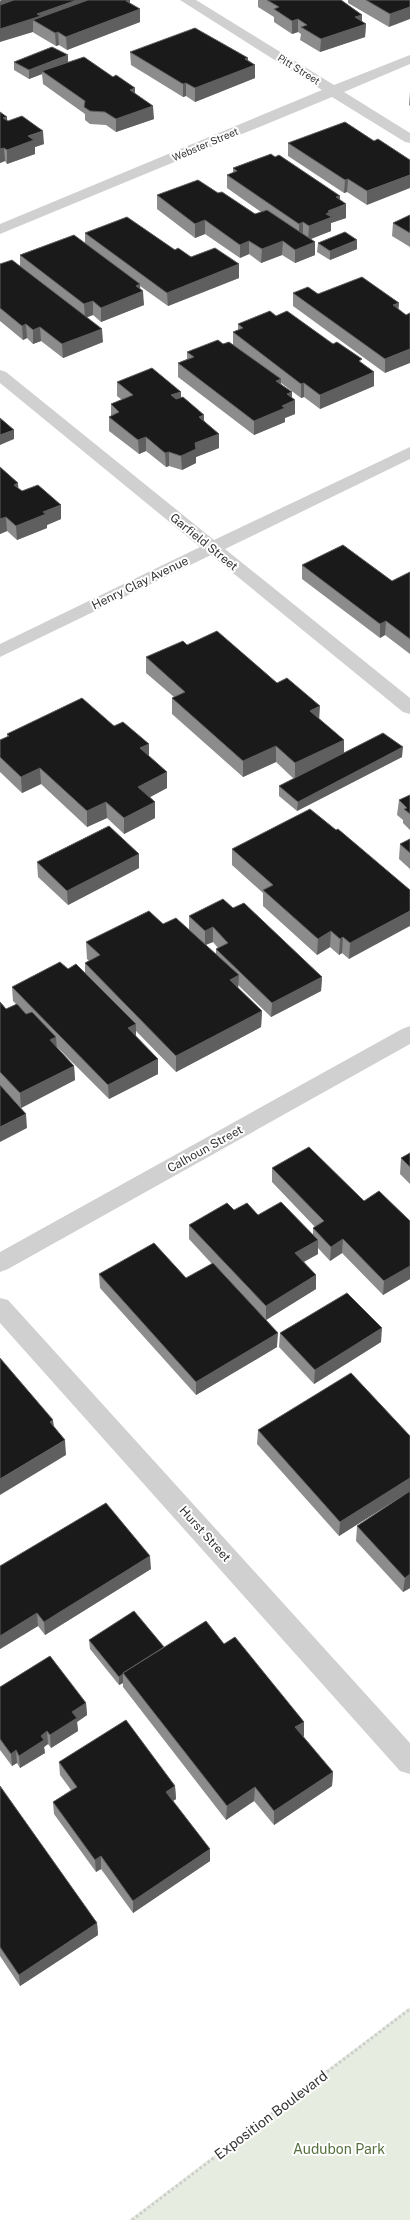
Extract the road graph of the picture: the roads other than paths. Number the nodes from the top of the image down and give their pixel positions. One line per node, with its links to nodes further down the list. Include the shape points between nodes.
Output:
1 (187, 0): 3 (street, Pitt Street)
2 (410, 58): 3 (street, Webster Street)
3 (332, 91): 4 (street, Pitt Street); 5 (street, Webster Street)
4 (410, 139)
5 (0, 229)
6 (0, 375): 8 (street, Garfield Street)
7 (410, 452): 8 (street, Henry Clay Avenue)
8 (211, 548): 9 (street, Henry Clay Avenue); 10 (street, Garfield Street)
9 (0, 651)
10 (410, 708)
11 (410, 1034): 12 (street, Calhoun Street)
12 (0, 1264)
13 (0, 1307): 14 (street, Hurst Street)
14 (410, 1762)

